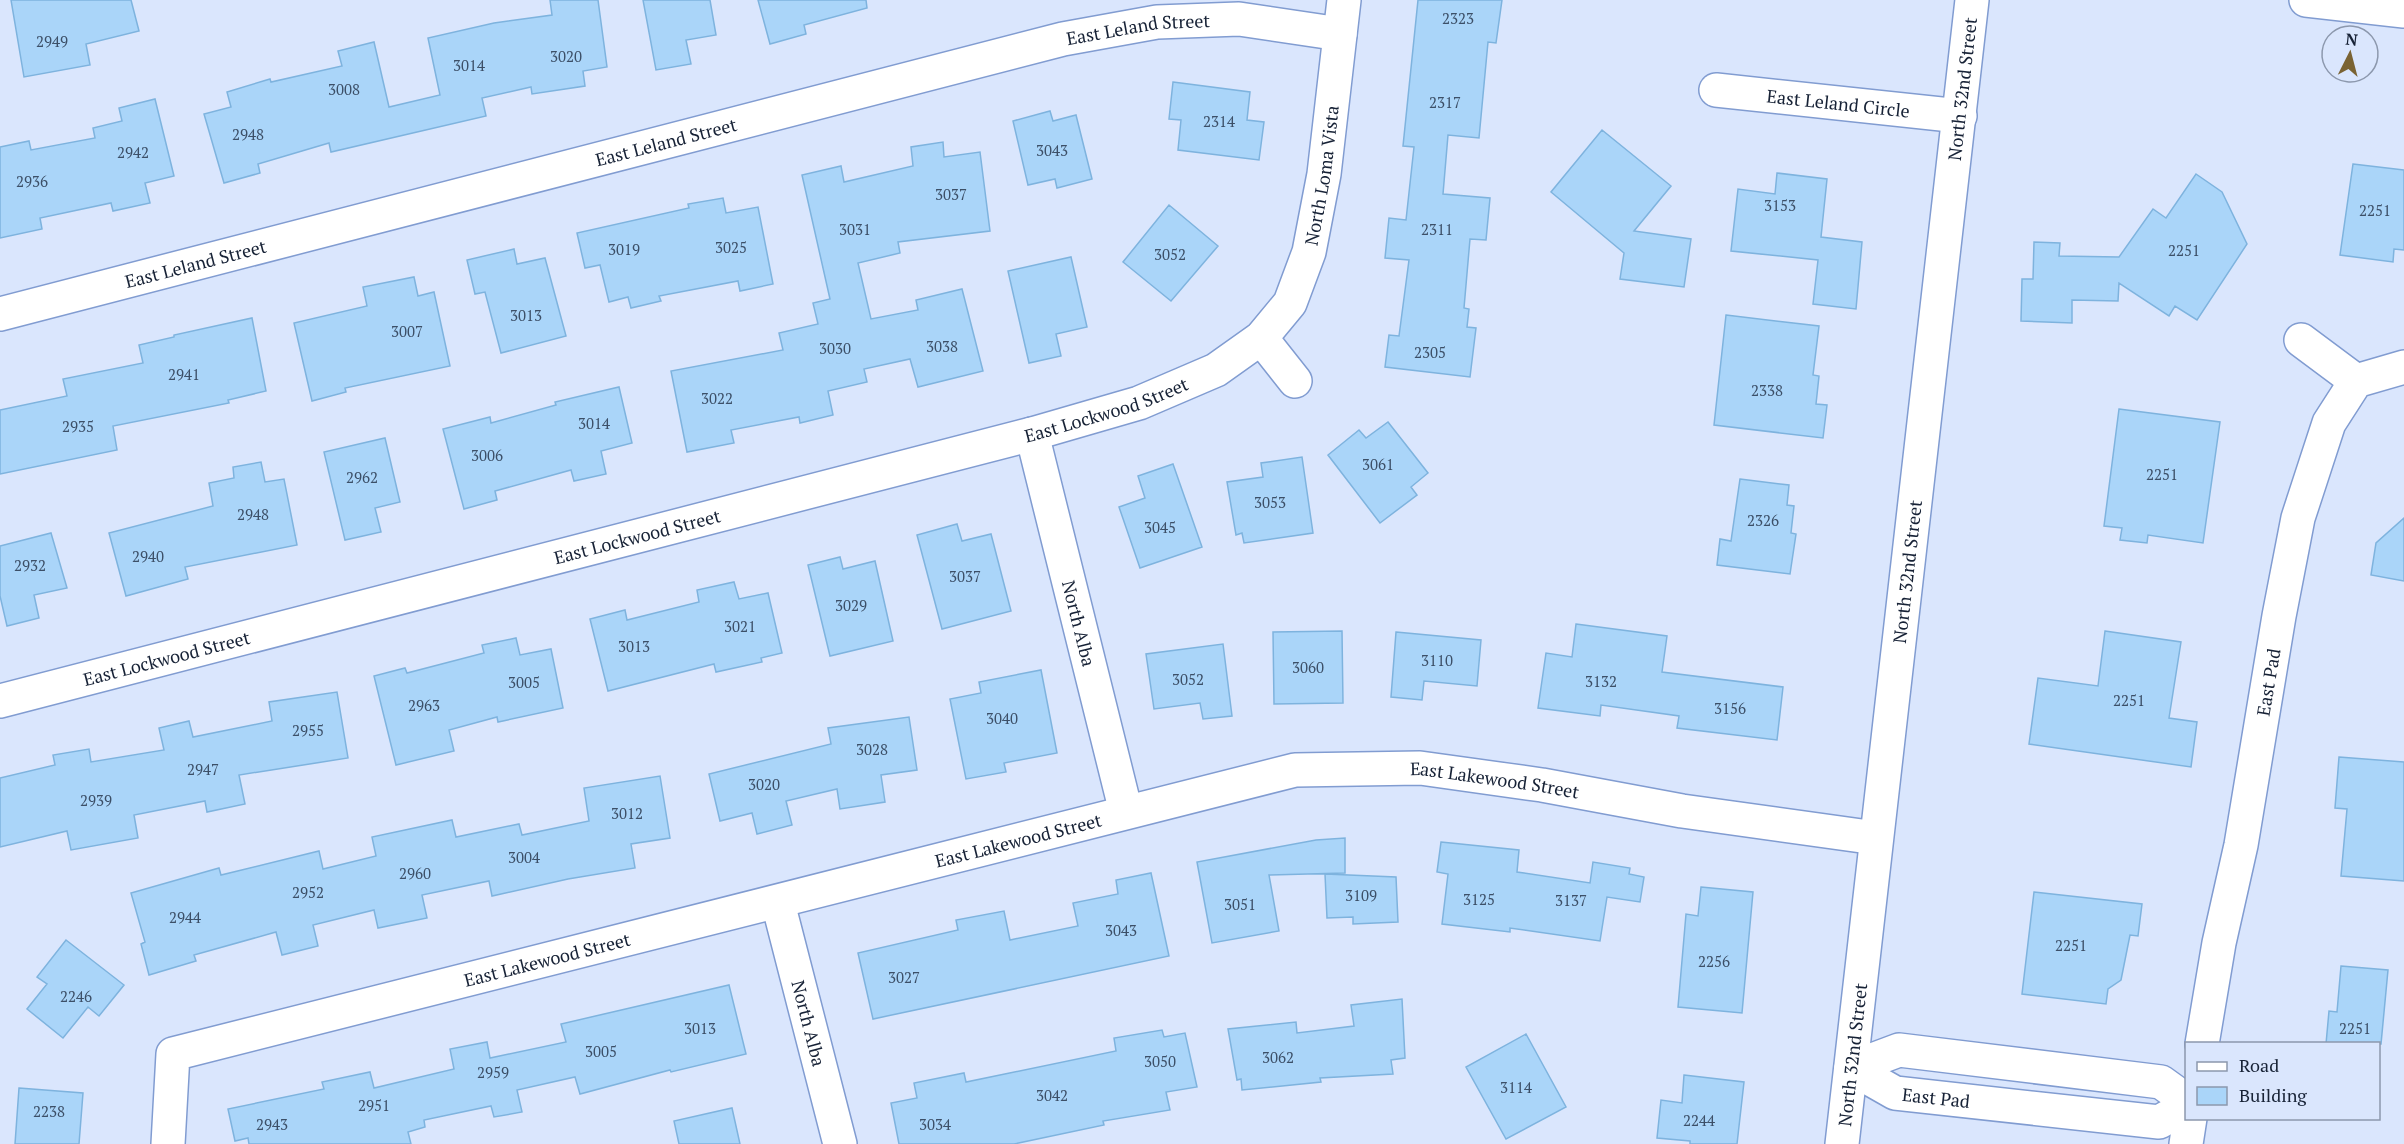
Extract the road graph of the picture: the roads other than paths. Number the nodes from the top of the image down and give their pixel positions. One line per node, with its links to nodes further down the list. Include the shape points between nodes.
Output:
1 (1344, 0): 5 (street, North Loma Vista)
2 (1972, 0): 7 (street, North 32nd Street)
3 (2306, 0): 4 (street)
4 (2404, 10)
5 (1340, 34): 8 (street, East Leland Street, via 1239,19 1157,22 1063,39); 9 (street, North Loma Vista, via 1324,174 1309,252 1290,303)
6 (1716, 90): 7 (street, East Leland Circle)
7 (1960, 116): 17 (street, North 32nd Street)
8 (0, 314)
9 (1261, 338): 12 (street); 14 (street, East Lockwood Street, via 1216,370 1150,398)
10 (2301, 340): 13 (street)
11 (2404, 367): 13 (street)
12 (1295, 381)
13 (2356, 381): 19 (street, East Pad, via 2329,423 2298,518)
14 (1032, 434): 15 (street, East Lockwood Street); 16 (street, North Alba)
15 (0, 702)
16 (1126, 812): 17 (street, East Lakewood Street, via 1295,770 1420,768); 18 (street, East Lakewood Street)
17 (1876, 838): 20 (street, North 32nd Street)
18 (777, 903): 24 (street, East Lakewood Street, via 173,1054); 25 (street, North Alba)
19 (2202, 1042)
20 (1851, 1068): 21 (street, via 1899,1050 2161,1082); 22 (street, East Pad, via 1895,1093 2159,1122); 26 (street, North 32nd Street)
21 (2185, 1099)
22 (2185, 1108)
23 (2190, 1120): 27 (street)
24 (168, 1144)
25 (840, 1144)
26 (1842, 1144)
27 (2186, 1144)

